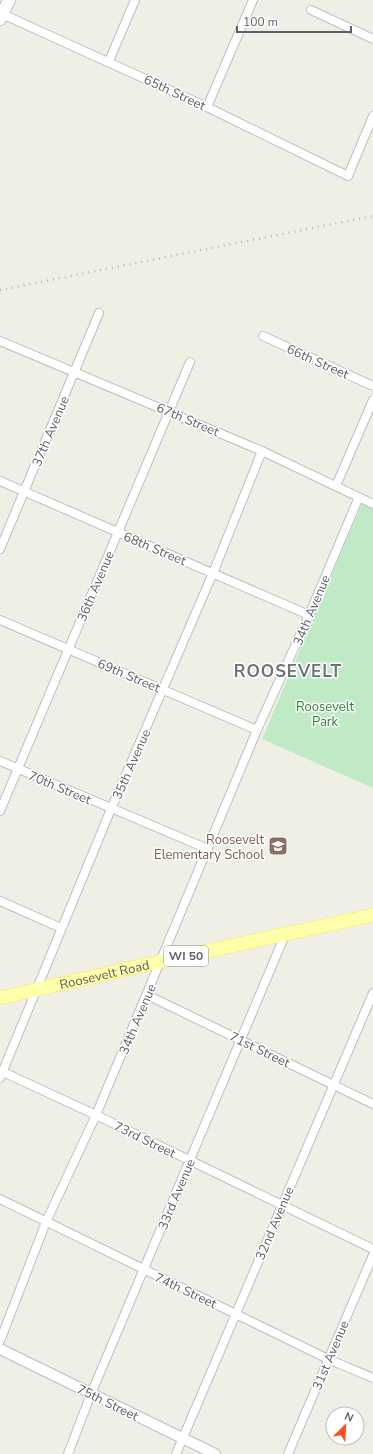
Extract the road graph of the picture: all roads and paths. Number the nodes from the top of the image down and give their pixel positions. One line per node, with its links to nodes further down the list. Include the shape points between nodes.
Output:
1 (8, 0): 5 (main road)
2 (135, 0): 7 (street)
3 (253, 0): 8 (street)
4 (310, 10): 6 (street)
5 (1, 15): 7 (street, 65th Street)
6 (373, 39)
7 (109, 61): 8 (street, 65th Street)
8 (207, 107): 9 (street, 65th Street, via 348,176)
9 (373, 116)
10 (99, 313): 14 (street, 37th Avenue)
11 (264, 336): 15 (street, 66th Street)
12 (0, 341): 14 (street, 67th Street)
13 (190, 362): 17 (street, 36th Avenue)
14 (74, 372): 17 (street, 67th Street); 21 (street, 37th Avenue)
15 (373, 386)
16 (373, 400): 20 (street)
17 (169, 411): 18 (street, 67th Street); 24 (street, 36th Avenue)
18 (262, 451): 20 (street, 67th Street); 26 (street, 35th Avenue)
19 (0, 481): 21 (street, 68th Street)
20 (336, 486): 22 (street, 67th Street)
21 (25, 492): 24 (street, 68th Street); 25 (street, 37th Avenue)
22 (359, 497): 23 (street, 67th Street); 27 (street, 34th Avenue)
23 (373, 504)
24 (118, 532): 26 (street, 68th Street); 29 (street, 36th Avenue)
25 (0, 549)
26 (212, 573): 27 (street, 68th Street); 30 (street, 35th Avenue)
27 (309, 615): 31 (street, 34th Avenue)
28 (0, 620): 29 (street, 69th Street)
29 (68, 648): 30 (street, 69th Street); 33 (street, 36th Avenue)
30 (164, 690): 31 (street, 69th Street); 34 (street, 35th Avenue)
31 (257, 730): 36 (street, 34th Avenue)
32 (0, 761): 33 (street, 70th Street)
33 (18, 769): 34 (street, 70th Street); 35 (street, 36th Avenue)
34 (111, 809): 36 (street, 70th Street); 39 (street, 35th Avenue)
35 (0, 811)
36 (208, 849): 41 (street, 34th Avenue)
37 (0, 901): 39 (street)
38 (373, 915): 40 (main road, Roosevelt Road / WI 50)
39 (61, 928): 42 (street, 35th Avenue)
40 (285, 935): 41 (main road, Roosevelt Road / WI 50); 46 (street, 33rd Avenue)
41 (162, 961): 42 (main road, Roosevelt Road / WI 50); 44 (street, 34th Avenue)
42 (38, 989): 45 (main road, Roosevelt Road / WI 50); 47 (street, 35th Avenue)
43 (373, 993): 48 (street, 32nd Avenue)
44 (147, 995): 46 (street, 71st Street); 50 (street, 34th Avenue)
45 (0, 998)
46 (240, 1040): 48 (street, 71st Street); 51 (street, 33rd Avenue)
47 (1, 1075): 50 (street, 73rd Street)
48 (334, 1084): 49 (street, 71st Street); 53 (street, 32nd Avenue)
49 (373, 1104)
50 (96, 1115): 51 (street, 73rd Street); 54 (street, 34th Avenue)
51 (190, 1160): 53 (street, 73rd Street); 57 (street, 33rd Avenue)
52 (0, 1199): 54 (street, 74th Street)
53 (282, 1205): 55 (street, 73rd Street); 58 (street, 32nd Avenue)
54 (46, 1222): 57 (street, 74th Street); 59 (street, 34th Avenue)
55 (373, 1249)
56 (373, 1255): 61 (street, 31st Avenue)
57 (144, 1270): 58 (street, 74th Street); 63 (street, 33rd Avenue)
58 (236, 1313): 61 (street, 74th Street); 64 (street, 32nd Avenue)
59 (0, 1342)
60 (0, 1349): 63 (street, 75th Street)
61 (328, 1359): 62 (street, 74th Street); 68 (street, 31st Avenue)
62 (373, 1378)
63 (91, 1394): 64 (street, 75th Street); 65 (street, 33rd Avenue)
64 (182, 1438): 66 (street, 32nd Avenue); 67 (street, 75th Street)
65 (68, 1454)
66 (176, 1454)
67 (216, 1454)
68 (288, 1454)

